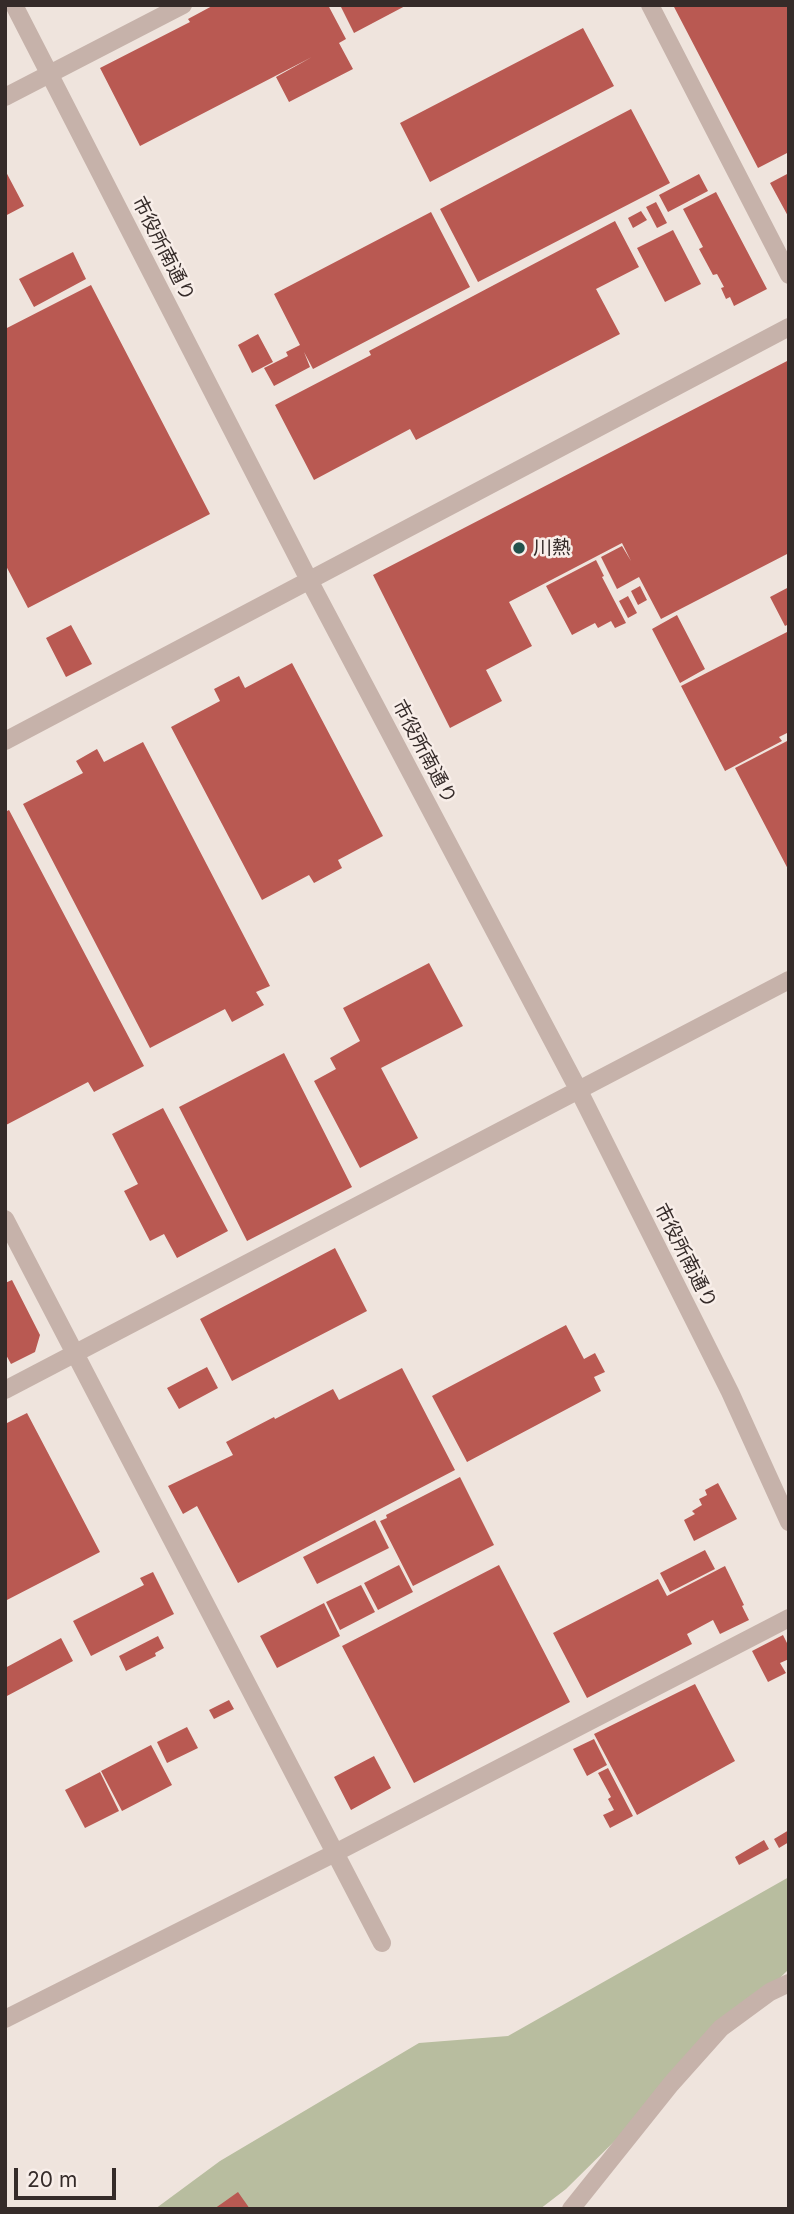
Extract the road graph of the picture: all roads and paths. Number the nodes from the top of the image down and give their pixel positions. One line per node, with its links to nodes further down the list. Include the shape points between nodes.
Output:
1 (14, 5): 4 (street, 市役所南通り)
2 (183, 5): 4 (street)
3 (650, 5): 6 (street)
4 (50, 74): 5 (street); 8 (street, 市役所南通り)
5 (5, 97)
6 (789, 275)
7 (789, 327): 8 (street)
8 (309, 580): 9 (street); 11 (street, 市役所南通り)
9 (5, 741)
10 (789, 980): 11 (street)
11 (578, 1089): 13 (street); 15 (street, 市役所南通り, via 730,1392)
12 (5, 1219): 13 (street)
13 (76, 1353): 14 (street); 17 (street)
14 (5, 1390)
15 (789, 1522)
16 (789, 1618): 17 (street)
17 (335, 1853): 18 (street); 20 (street)
18 (382, 1943)
19 (789, 1983): 21 (street, via 721,2028)
20 (5, 2019)
21 (571, 2209)

